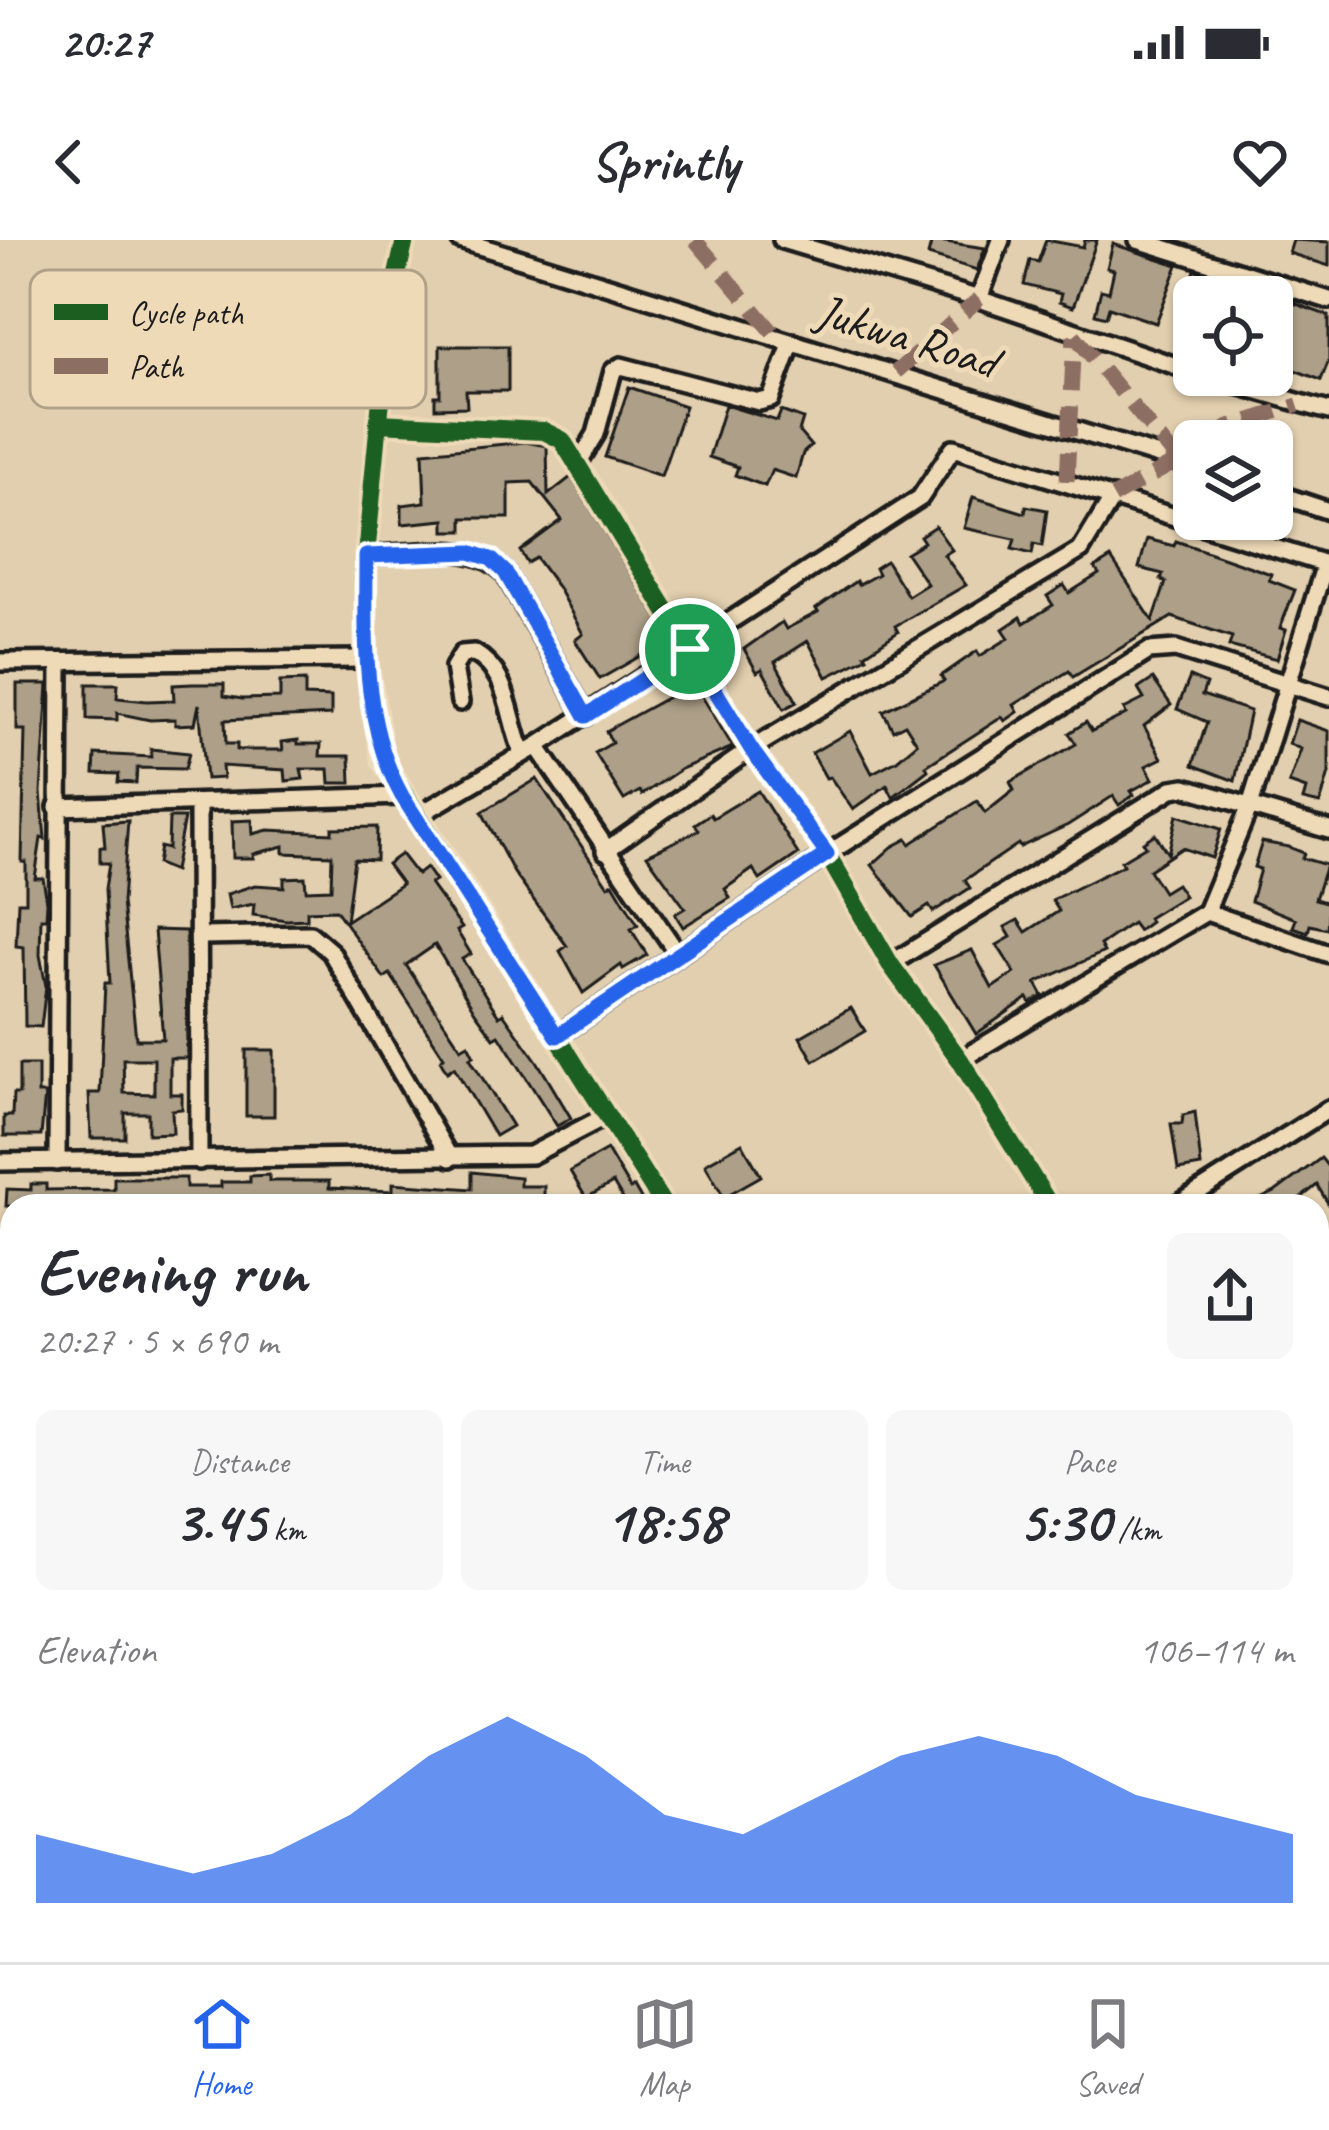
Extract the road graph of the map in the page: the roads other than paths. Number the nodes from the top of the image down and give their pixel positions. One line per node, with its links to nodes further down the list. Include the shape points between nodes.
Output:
1 (405, 240): 6 (street)
2 (460, 240): 9 (street, Jukwa Road)
3 (782, 240): 7 (street)
4 (1001, 240): 7 (street)
5 (1138, 240): 8 (street)
6 (398, 270)
7 (979, 299): 10 (street)
8 (1329, 300)
9 (792, 342): 15 (street, Jukwa Road); 16 (street, via 778,389 759,402 620,366)
10 (1173, 365)
11 (1287, 396): 12 (street)
12 (1328, 406)
13 (380, 408): 14 (street)
14 (378, 423): 16 (street, via 551,433); 20 (street)
15 (1173, 460)
16 (577, 465): 22 (street)
17 (1113, 497): 21 (street); 22 (street, via 953,448 920,498); 30 (street, via 1082,550)
18 (1293, 499): 19 (street)
19 (1329, 511)
20 (366, 556): 23 (street); 29 (street, via 470,552 491,559)
21 (1327, 565): 26 (street)
22 (690, 649): 29 (street); 30 (street)
23 (367, 659): 25 (street); 32 (street, via 382,760)
24 (0, 662): 25 (street)
25 (60, 663): 35 (street)
26 (1288, 684): 27 (street); 34 (street); 39 (street, via 1176,649 1149,651)
27 (1329, 697)
28 (460, 702): 31 (street, via 454,667 473,653 496,669 509,722)
29 (586, 716): 31 (street)
30 (751, 749): 38 (street); 39 (street)
31 (530, 750): 36 (street); 38 (street)
32 (402, 796): 33 (street); 36 (street)
33 (198, 804): 35 (street); 41 (street)
34 (1250, 806): 37 (street); 40 (street); 44 (street, via 1185,788 1167,791)
35 (57, 807): 52 (street)
36 (417, 816): 45 (street)
37 (1329, 830)
38 (605, 850): 42 (street)
39 (827, 854): 42 (street); 44 (street)
40 (1206, 912): 43 (street); 46 (street)
41 (201, 936): 49 (street, via 310,934 331,952); 50 (street)
42 (678, 954): 45 (street)
43 (1329, 954)
44 (890, 964): 46 (street)
45 (557, 1036): 48 (street)
46 (960, 1060): 54 (street)
47 (1329, 1109): 55 (street)
48 (606, 1116): 49 (street, via 539,1154); 53 (street)
49 (450, 1158): 50 (street)
50 (200, 1161): 52 (street)
51 (0, 1162): 52 (street)
52 (57, 1162)
53 (656, 1194)
54 (1044, 1194)
55 (1195, 1194)

